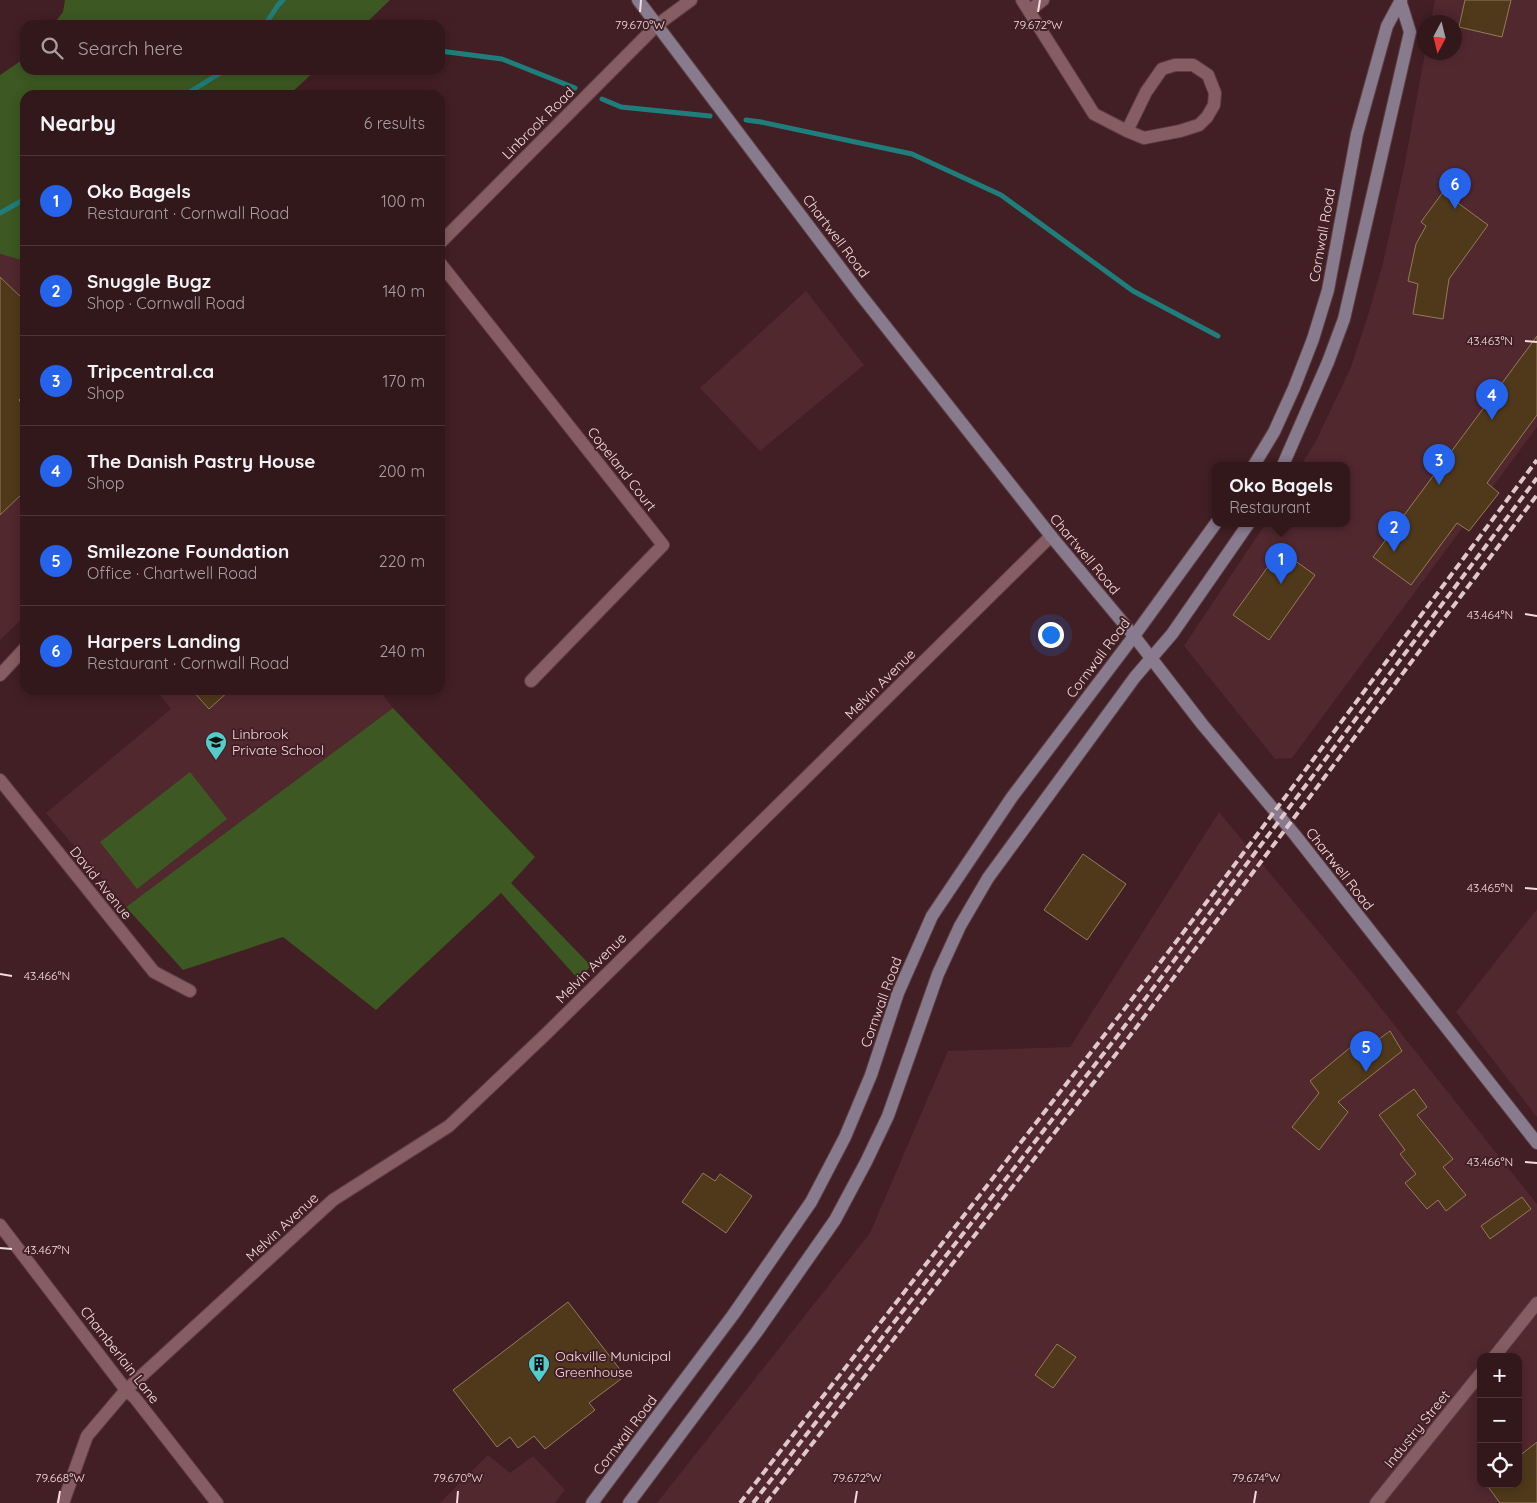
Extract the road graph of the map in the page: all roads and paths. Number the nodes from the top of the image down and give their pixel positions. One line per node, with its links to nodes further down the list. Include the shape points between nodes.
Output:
1 (638, 0): 6 (main road, Chartwell Road)
2 (691, 0): 6 (street, Linbrook Road)
3 (1043, 0): 5 (street)
4 (1401, 1): 10 (main road, Cornwall Road, via 1387,26 1357,134 1328,290 1313,339 1274,432); 11 (main road, Cornwall Road, via 1410,32 1344,318)
5 (1026, 5): 7 (street, via 1094,114)
6 (657, 25): 8 (street, Linbrook Road); 14 (main road, Chartwell Road, via 860,294)
7 (1127, 131): 7 (street, via 1144,138 1199,125 1214,105 1215,93 1208,75 1193,65 1162,69 1146,92)
8 (445, 238)
9 (445, 269): 19 (street, Copeland Court, via 663,545)
10 (1256, 462)
11 (1284, 462)
12 (1213, 527): 15 (main road, Cornwall Road)
13 (1246, 527): 17 (main road, via 1172,634)
14 (1051, 536): 15 (main road, Chartwell Road); 27 (street, Melvin Avenue, via 569,1012 449,1126 333,1200)
15 (1134, 636): 17 (main road, Chartwell Road); 30 (main road, Cornwall Road, via 1012,797 932,916 898,993 868,1084 811,1202 733,1315)
16 (20, 653): 18 (street)
17 (1151, 657): 22 (main road, Chartwell Road); 31 (main road, via 993,870 960,926 938,974 888,1116 835,1220 756,1333)
18 (0, 675)
19 (532, 681)
20 (0, 780): 21 (street, David Avenue, via 154,972)
21 (190, 991)
22 (1537, 1143)
23 (0, 1225): 27 (street, Chamberlain Lane)
24 (1537, 1304): 25 (street)
25 (1497, 1353)
26 (1477, 1378): 32 (street, Industry Street)
27 (126, 1390): 28 (street, Melvin Avenue, via 87,1436); 29 (street, Chamberlain Lane)
28 (63, 1503)
29 (217, 1503)
30 (592, 1503)
31 (629, 1503)
32 (1376, 1503)

